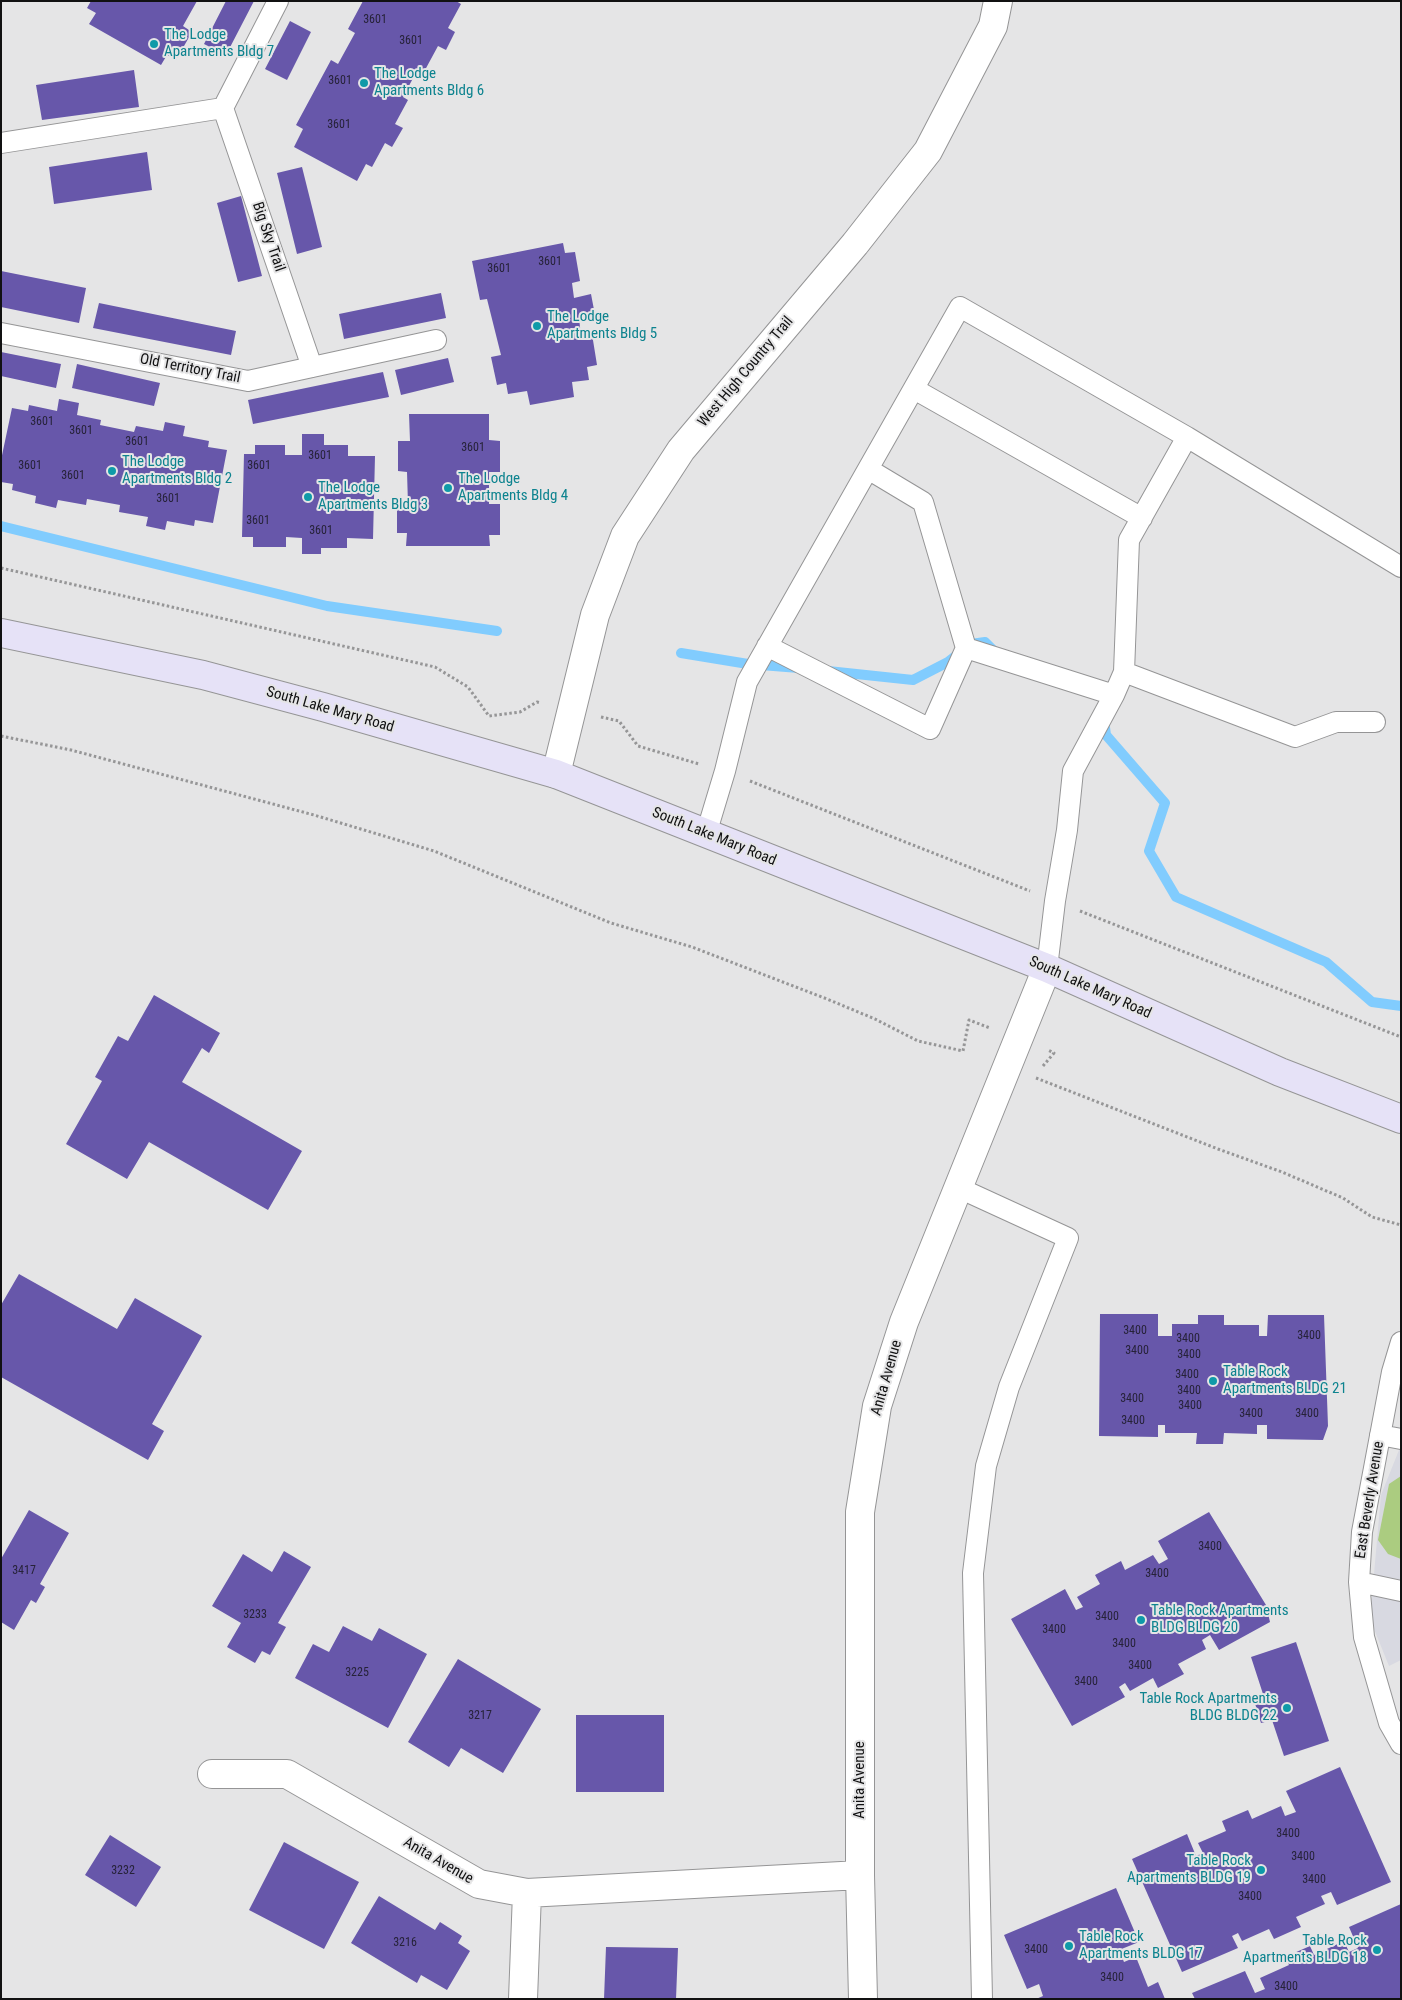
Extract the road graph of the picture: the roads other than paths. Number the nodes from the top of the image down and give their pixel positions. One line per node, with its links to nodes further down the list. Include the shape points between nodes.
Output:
1 (278, 1): 3 (lane)
2 (998, 1): 19 (street, West High Country Trail, via 993,26 928,151 680,450 625,536 595,615)
3 (223, 108): 4 (lane); 7 (lane, Big Sky Trail)
4 (1, 143)
5 (1, 333): 7 (lane, Old Territory Trail, via 248,381)
6 (436, 340): 7 (lane, Old Territory Trail)
7 (312, 367)
8 (914, 389): 9 (lane, via 960,307); 10 (lane); 11 (lane)
9 (1187, 437): 11 (lane); 12 (lane)
10 (868, 469): 14 (lane); 15 (lane, via 923,502)
11 (1142, 518): 16 (lane, via 1129,540)
12 (1401, 567)
13 (1, 633): 19 (main road, South Lake Mary Road, via 203,675)
14 (767, 646): 15 (lane, via 930,729); 20 (lane, via 747,682)
15 (966, 648): 17 (lane)
16 (1124, 672): 17 (lane); 18 (lane, via 1294,736 1336,722)
17 (1114, 694): 21 (lane, via 1073,771)
18 (1375, 722)
19 (556, 774): 20 (main road, South Lake Mary Road)
20 (706, 834): 21 (main road, South Lake Mary Road)
21 (1047, 968): 22 (main road, South Lake Mary Road, via 1280,1072); 23 (street, Anita Avenue)
22 (1401, 1118)
23 (958, 1188): 31 (street, Anita Avenue, via 904,1322 877,1406 860,1512); 35 (lane, via 1068,1238 1009,1387 986,1466 974,1564)
24 (1401, 1342): 25 (lane, East Beverly Avenue)
25 (1380, 1434): 26 (lane); 27 (lane, East Beverly Avenue, via 1362,1532)
26 (1401, 1439)
27 (1359, 1582): 28 (lane); 29 (lane, East Beverly Avenue, via 1364,1637 1389,1722)
28 (1401, 1591)
29 (1401, 1744)
30 (212, 1774): 32 (street, Anita Avenue, via 287,1774 479,1884)
31 (860, 1876): 32 (street, Anita Avenue); 34 (street, Anita Avenue)
32 (527, 1893): 33 (street)
33 (523, 1999)
34 (863, 1999)
35 (982, 1999)

